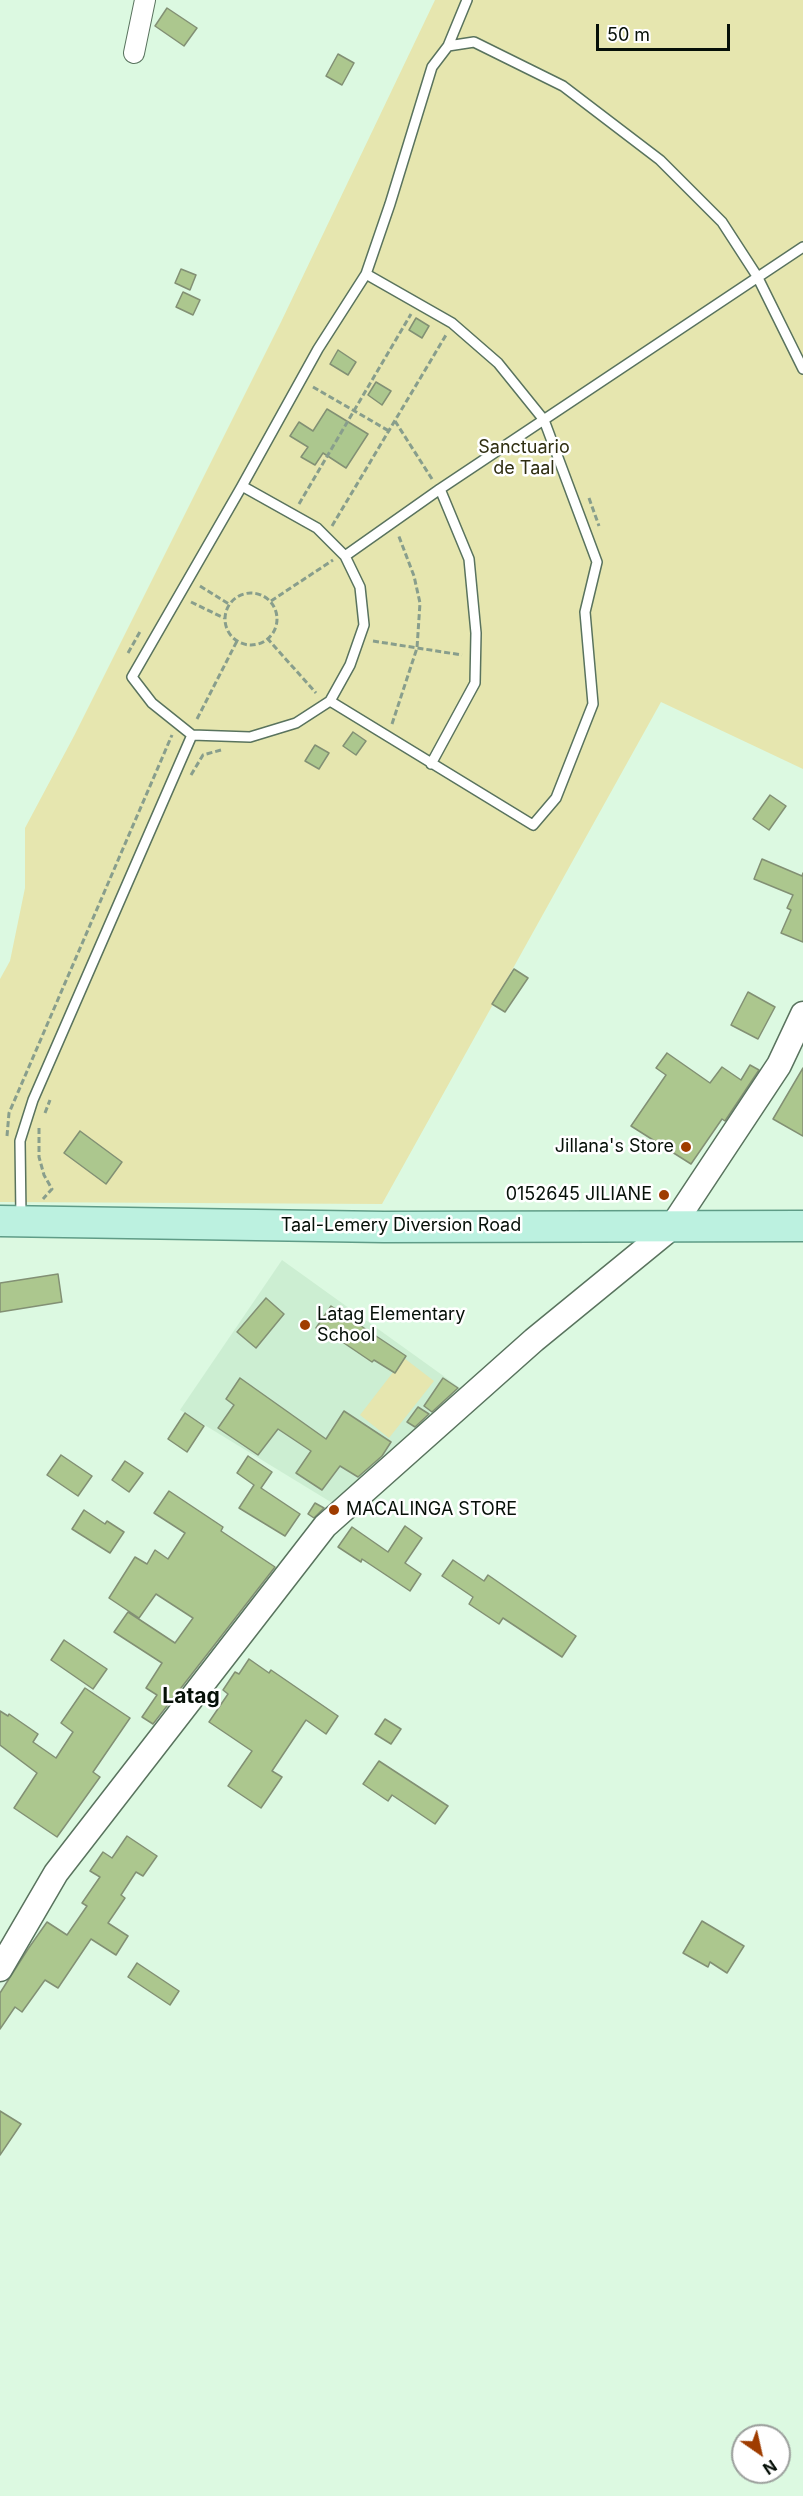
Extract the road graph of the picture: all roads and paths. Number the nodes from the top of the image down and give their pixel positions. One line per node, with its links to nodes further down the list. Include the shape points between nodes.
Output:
1 (145, 0): 4 (street)
2 (467, 0): 3 (lane)
3 (448, 46): 6 (lane, via 432,67); 7 (lane, via 474,42 563,86 660,160 722,222)
4 (134, 53)
5 (803, 247): 7 (lane)
6 (366, 274): 13 (lane, via 452,323 498,363); 17 (lane, via 318,349)
7 (757, 276): 10 (lane); 13 (lane)
8 (404, 308): 12 (path, via 412,312)
9 (438, 329): 14 (path, via 446,335)
10 (803, 369)
11 (307, 397): 12 (path, via 313,387)
12 (354, 411): 15 (path); 20 (path)
13 (543, 420): 18 (lane); 47 (lane, via 597,562 585,612 593,704 556,798 533,825)
14 (395, 421): 15 (path); 16 (path)
15 (388, 431): 23 (path)
16 (433, 480)
17 (242, 486): 27 (lane, via 317,528); 46 (lane, via 132,677 152,703)
18 (440, 489): 27 (lane); 47 (lane, via 469,559 476,633 475,683)
19 (291, 501): 20 (path)
20 (299, 504): 21 (path)
21 (308, 510)
22 (324, 523): 23 (path)
23 (332, 527): 25 (path)
24 (396, 530): 36 (path, via 420,603)
25 (336, 532)
26 (328, 553): 30 (path, via 334,559)
27 (345, 555): 41 (lane, via 360,587 364,625 350,665)
28 (196, 584): 31 (path)
29 (186, 600): 32 (path)
30 (270, 602): 31 (path, via 250,593); 33 (path, via 277,617)
31 (229, 604): 32 (path)
32 (224, 618): 35 (path, via 229,634)
33 (267, 639): 35 (path, via 253,645); 39 (path)
34 (370, 640): 36 (path)
35 (237, 641): 43 (path)
36 (417, 648): 37 (path); 45 (path)
37 (466, 656)
38 (321, 687): 39 (path)
39 (316, 693): 40 (path)
40 (308, 700)
41 (330, 701): 46 (lane, via 296,723 250,737); 47 (lane)
42 (188, 714): 43 (path)
43 (197, 719): 44 (path)
44 (207, 722)
45 (390, 729)
46 (192, 735): 49 (lane, via 33,1100 20,1141)
47 (431, 764)
48 (803, 1014): 51 (street, via 779,1065)
49 (11, 1221): 51 (main road, Taal-Lemery Diversion Road)
50 (803, 1226): 51 (main road, Taal-Lemery Diversion Road)
51 (671, 1228): 52 (street, via 534,1340 325,1526 56,1872)
52 (0, 1969)

